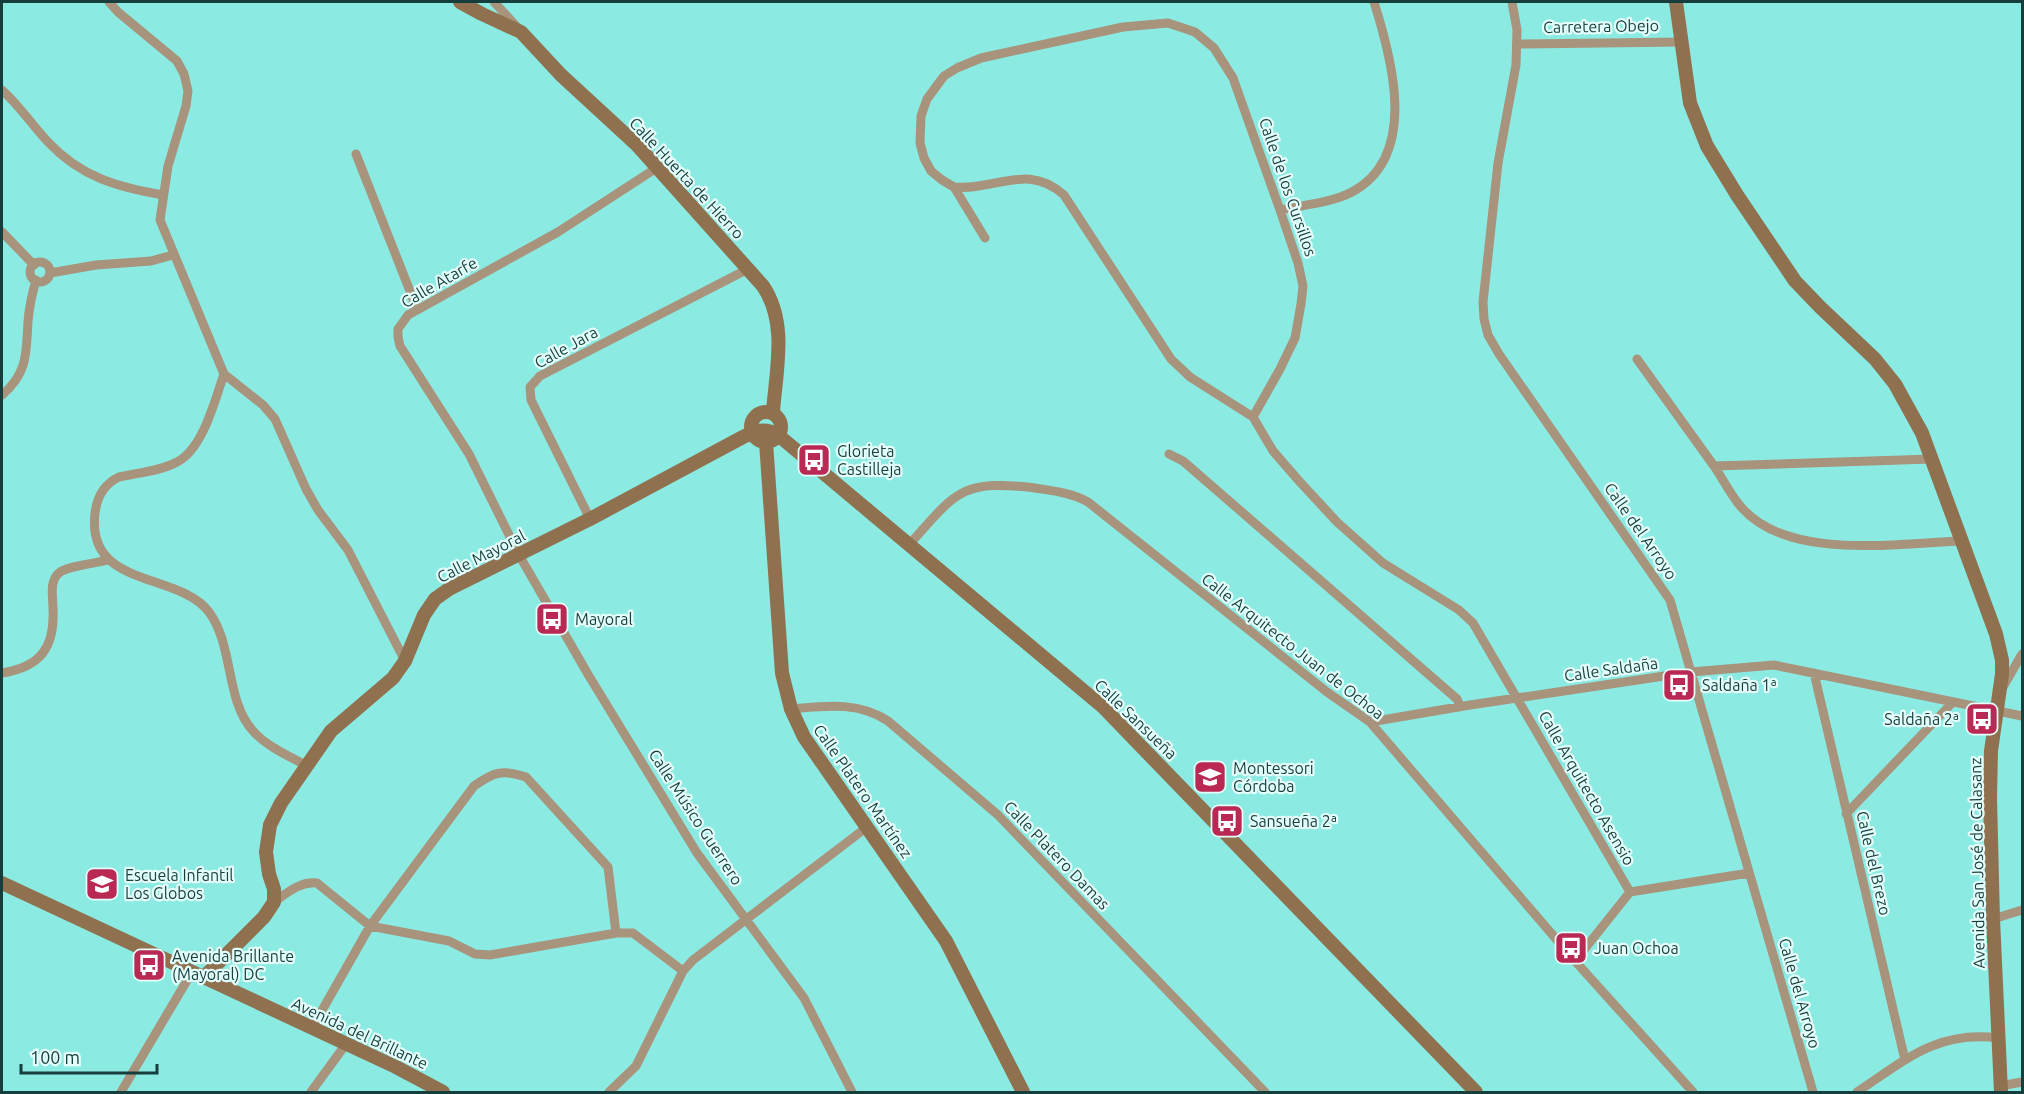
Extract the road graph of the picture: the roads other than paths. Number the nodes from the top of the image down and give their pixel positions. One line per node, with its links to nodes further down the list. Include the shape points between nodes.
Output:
1 (109, 2): 15 (street, via 177,61 184,74 186,106)
2 (460, 2): 7 (street)
3 (494, 2): 7 (street, via 492,9); 8 (street, Calle Huerta de Hierro)
4 (1374, 2): 16 (street, via 1393,86 1395,124 1389,149 1375,173 1351,193)
5 (1512, 2): 10 (street, Calle del Arroyo)
6 (1676, 2): 9 (street, Carretera Obejo)
7 (482, 14): 8 (street)
8 (522, 32): 13 (street, Calle Huerta de Hierro, via 561,75)
9 (1681, 42): 10 (street, Carretera Obejo); 32 (street, Avenida San José de Calasanz, via 1690,103 1707,146 1795,281 1875,359 1895,384)
10 (1517, 44): 42 (street, Calle del Arroyo, via 1487,260 1484,319 1488,335 1665,591)
11 (2, 90): 15 (street, via 72,163 124,188)
12 (356, 154): 24 (street)
13 (658, 167): 21 (street, Calle Huerta de Hierro); 24 (street, Calle Atarfe, via 558,232)
14 (954, 187): 16 (street, Calle de los Cursillos, via 931,171 920,143 921,116 927,99 944,76 981,58 1123,27 1168,23 1195,32 1223,60 1244,105); 18 (street, Calle de los Cursillos); 29 (street, via 1024,178 1053,185 1064,195 1171,359 1190,377)
15 (163, 195): 19 (street, via 160,220)
16 (1280, 210): 29 (street, Calle de los Cursillos, via 1301,274 1301,304 1291,346)
17 (2, 232): 20 (street)
18 (985, 238)
19 (173, 255): 22 (street); 26 (street)
20 (34, 265): 22 (street, via 45,263); 23 (street, via 31,275)
21 (748, 268): 28 (street, Calle Huerta de Hierro, via 777,312); 34 (street, Calle Jara, via 540,376 530,387 531,400)
22 (50, 273): 23 (street, via 47,279)
23 (36, 280): 27 (street, via 24,368)
24 (417, 309): 37 (street, Calle Atarfe, via 401,322 400,346 469,454)
25 (1637, 359): 33 (street)
26 (224, 374): 38 (street, via 190,453 177,463 119,477 105,487 97,502 94,522); 40 (street, via 275,419 306,489 348,550)
27 (2, 395)
28 (773, 412): 30 (street, Calle Huerta de Hierro, via 780,422); 30 (street, via 753,421)
29 (1253, 417): 45 (street, via 1273,451 1337,522 1383,563 1459,610 1473,623)
30 (766, 435): 34 (street, Calle Mayoral); 36 (street, Calle Sansueña); 48 (street, Calle Platero Martínez, via 782,673)
31 (1169, 454): 47 (street, via 1183,461 1457,699)
32 (1932, 459): 33 (street); 35 (street, Avenida San José de Calasanz)
33 (1714, 466): 35 (street, via 1742,508 1774,531 1792,537 1834,546)
34 (590, 519): 37 (street, Calle Mayoral)
35 (1961, 540): 44 (street, Avenida San José de Calasanz, via 2000,648)
36 (909, 545): 51 (street, Calle Arquitecto Juan de Ochoa, via 945,504 972,488 1003,484 1080,498); 80 (street, Calle Sansueña, via 1102,707)
37 (519, 555): 40 (street, Calle Mayoral, via 435,599); 60 (street, Calle Músico Guerrero, via 697,853)
38 (108, 560): 41 (street, via 65,569 57,575 52,591 53,621 45,650 31,665); 52 (street, via 202,605 217,628 239,707 253,732)
39 (2022, 654): 44 (street)
40 (405, 661): 52 (street, Calle Mayoral, via 393,678 331,731)
41 (2, 672)
42 (1691, 672): 43 (street, Calle Saldaña, via 1774,665); 45 (street, Calle Saldaña); 55 (street, Calle del Arroyo)
43 (1814, 673): 46 (street, Calle Saldaña); 53 (street, Calle del Brezo)
44 (2000, 692): 49 (street, Avenida San José de Calasanz)
45 (1517, 698): 47 (street, Calle Saldaña); 57 (street, Calle Arquitecto Asensio)
46 (1953, 702): 49 (street, Calle Saldaña); 53 (street)
47 (1460, 706): 51 (street, Calle Saldaña)
48 (791, 709): 54 (street, Calle Platero Martínez, via 804,737); 79 (street, Calle Platero Damas, via 850,706 888,721 1005,822)
49 (1997, 710): 50 (street, Calle Saldaña); 61 (street, Avenida San José de Calasanz, via 1990,772)
50 (2022, 716)
51 (1370, 722): 64 (street, Calle Arquitecto Juan de Ochoa)
52 (306, 766): 58 (street, Calle Mayoral, via 270,825 266,852)
53 (1846, 814): 70 (street, Calle del Brezo)
54 (867, 827): 60 (street); 78 (street, Calle Platero Martínez, via 946,941)
55 (1749, 873): 57 (street); 82 (street, Calle del Arroyo)
56 (2, 883): 66 (street, Avenida del Brillante)
57 (1630, 892): 64 (street)
58 (274, 902): 62 (street, via 309,882 317,884); 66 (street, via 264,917)
59 (2022, 910): 61 (street)
60 (746, 919): 65 (street); 77 (street, Calle Músico Guerrero, via 804,998)
61 (1993, 919): 68 (street, Avenida San José de Calasanz)
62 (370, 926): 63 (street, via 449,941 475,954 490,956); 63 (street, via 474,786 500,772 526,777 608,867); 67 (street)
63 (615, 933): 65 (street, via 633,933)
64 (1575, 961): 81 (street, Calle Arquitecto Juan de Ochoa)
65 (683, 971): 76 (street, via 636,1066)
66 (197, 975): 67 (street, Avenida del Brillante); 73 (street)
67 (312, 1028): 69 (street, Avenida del Brillante)
68 (1998, 1038): 70 (street, via 1971,1036 1946,1040); 72 (street, Avenida San José de Calasanz)
69 (346, 1044): 74 (street); 75 (street, Avenida del Brillante)
70 (1905, 1060): 83 (street)
71 (2022, 1082): 72 (street)
72 (2000, 1089)
73 (121, 1092)
74 (311, 1092)
75 (443, 1092)
76 (609, 1092)
77 (852, 1092)
78 (1023, 1092)
79 (1265, 1092)
80 (1476, 1092)
81 (1693, 1092)
82 (1813, 1092)
83 (1857, 1092)

